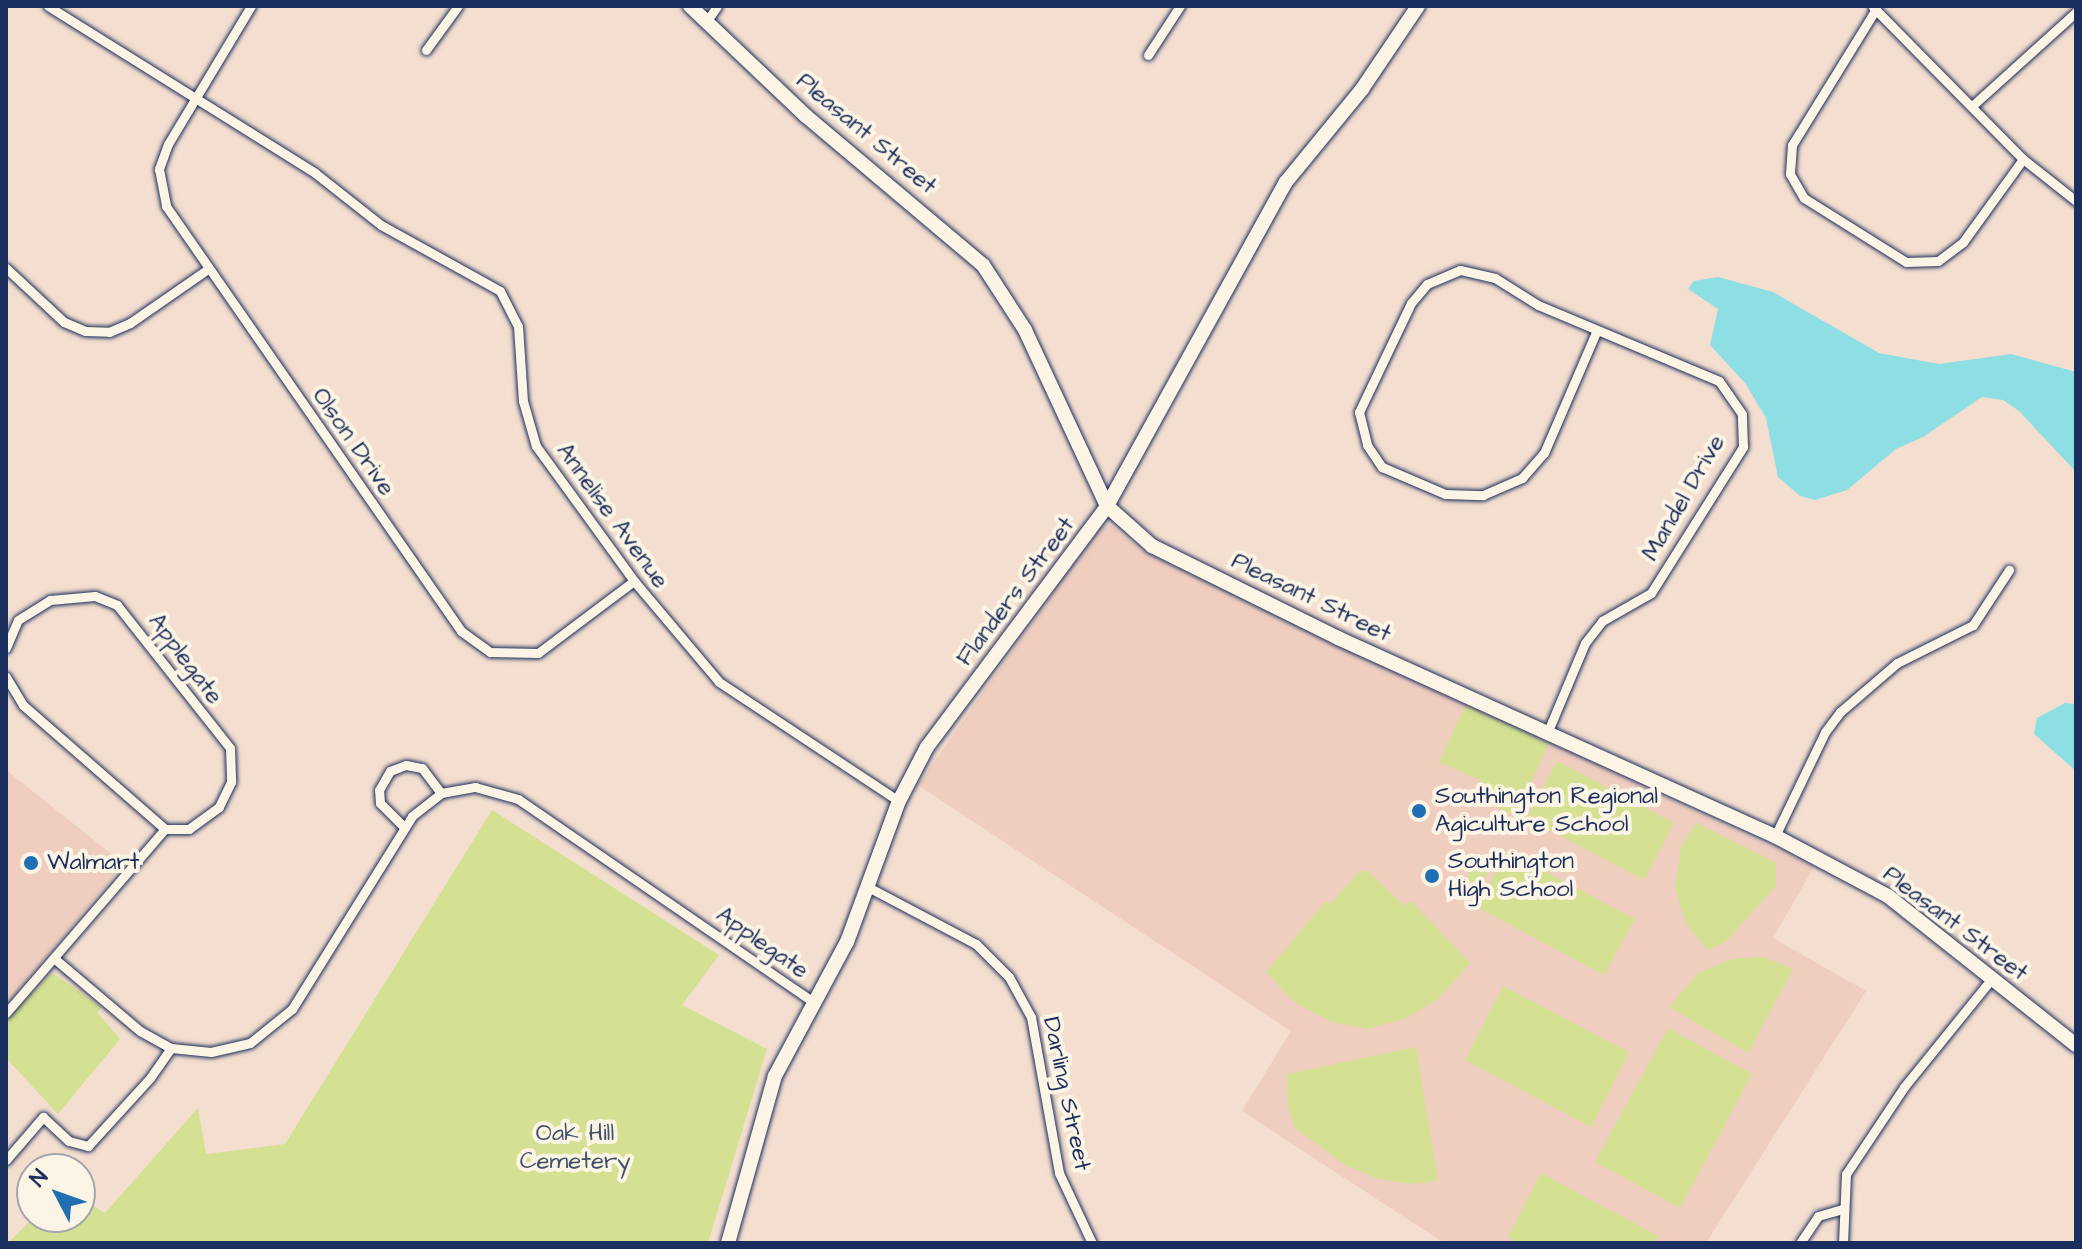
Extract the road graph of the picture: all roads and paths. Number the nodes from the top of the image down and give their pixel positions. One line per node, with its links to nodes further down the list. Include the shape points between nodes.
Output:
1 (48, 6): 13 (street, Annelise Avenue)
2 (251, 6): 13 (street, Olson Drive)
3 (458, 6): 11 (street)
4 (690, 6): 10 (street, Pleasant Street)
5 (717, 6): 10 (street)
6 (1180, 6): 12 (street)
7 (1418, 6): 20 (street, Flanders Street, via 1362,89 1286,182)
8 (1874, 8): 14 (street); 15 (street, via 1792,145 1790,174 1804,198 1906,262 1938,261 1963,242)
9 (2076, 12): 14 (street)
10 (706, 22): 20 (street, Pleasant Street, via 806,116 983,265 1025,330)
11 (426, 50)
12 (1148, 55)
13 (197, 98): 18 (street, Olson Drive, via 168,144 160,186 166,206); 22 (street, Annelise Avenue, via 315,173 381,225 500,291 518,326 523,401 536,446)
14 (1972, 106): 15 (street)
15 (2023, 159): 16 (street)
16 (2076, 201)
17 (6, 268): 18 (street, via 64,322 85,331 109,332)
18 (208, 269): 22 (street, Olson Drive, via 461,631 490,652 538,653)
19 (1596, 332): 19 (street, Mandel Drive, via 1495,278 1460,270 1427,284 1411,303 1359,412 1367,445 1382,467 1445,494 1483,495 1522,478 1544,453); 25 (street, Mandel Drive, via 1719,381 1742,414 1743,447 1651,593 1602,621 1585,643)
20 (1107, 506): 25 (street, Pleasant Street, via 1152,546 1338,638); 27 (street, Flanders Street, via 927,747)
21 (2009, 570): 30 (street, via 1973,625 1886,671 1840,712)
22 (634, 581): 27 (street, Annelise Avenue, via 719,682)
23 (6, 648): 29 (street, Applegate, via 18,620 50,600 95,596 117,605 230,748 231,782 219,807 189,829)
24 (6, 677): 29 (street, via 23,705)
25 (1548, 731): 30 (street, Pleasant Street)
26 (441, 793): 28 (street, via 420,806); 28 (street, via 422,768 406,765 390,771 379,790 380,803); 34 (street, Applegate, via 475,787 518,799)
27 (899, 801): 31 (street, Flanders Street)
28 (404, 827): 37 (street, via 284,1019 234,1048)
29 (165, 829): 32 (street)
30 (1775, 836): 33 (street, Pleasant Street, via 1888,896)
31 (868, 887): 34 (street, Flanders Street, via 847,942); 41 (street, Darling Street, via 976,944 1009,977 1031,1017 1059,1173)
32 (55, 959): 35 (street); 37 (street, via 140,1031)
33 (1993, 977): 36 (street, Pleasant Street); 39 (street, via 1904,1087 1846,1174)
34 (812, 1001): 40 (street, Flanders Street, via 775,1076)
35 (6, 1013)
36 (2076, 1045)
37 (171, 1048): 38 (street, via 141,1090 88,1146 69,1141 43,1117)
38 (6, 1160)
39 (1843, 1209): 42 (street, via 1818,1216); 43 (street)
40 (728, 1243)
41 (1092, 1243)
42 (1800, 1243)
43 (1843, 1243)

